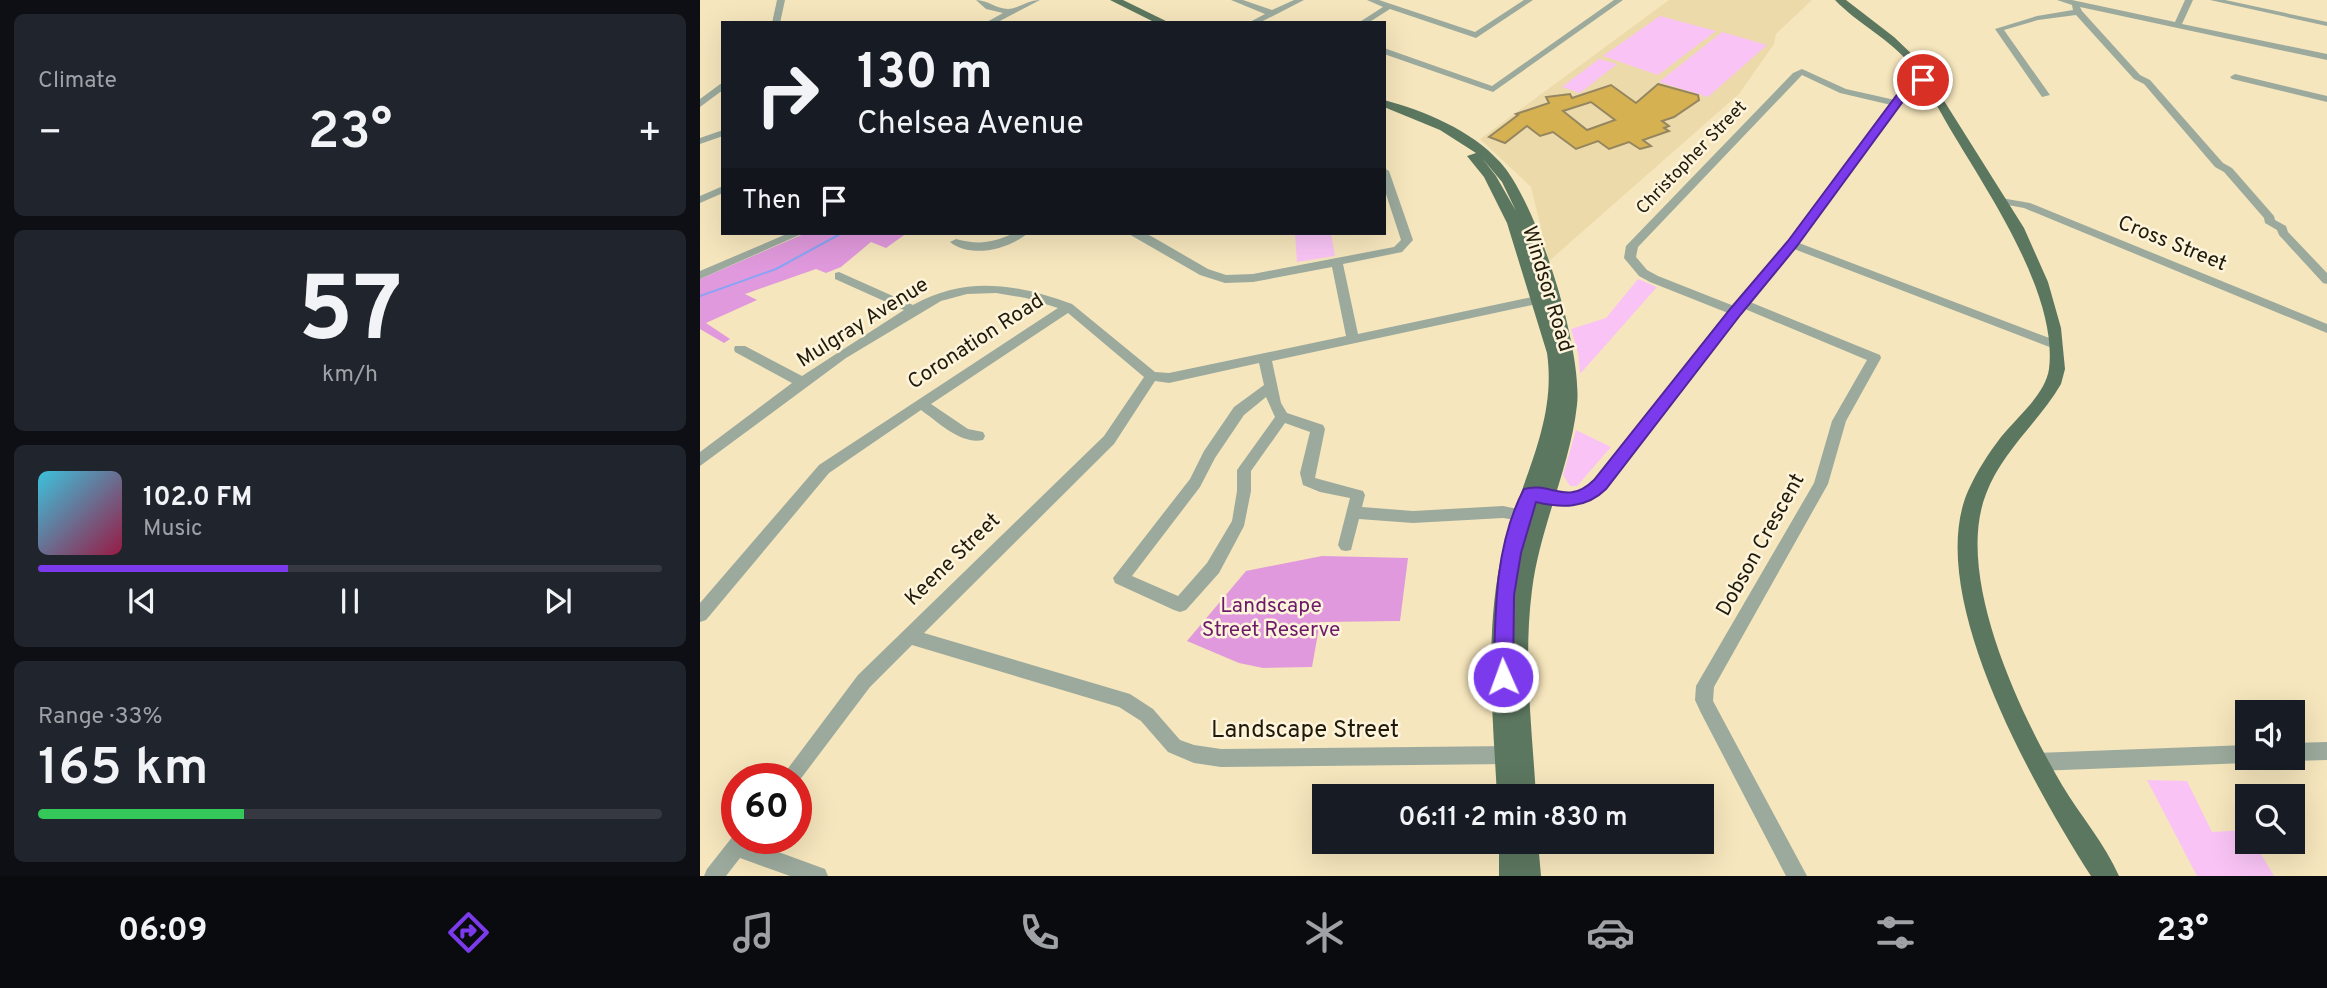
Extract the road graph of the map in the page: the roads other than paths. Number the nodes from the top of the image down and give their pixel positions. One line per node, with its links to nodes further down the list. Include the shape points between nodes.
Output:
1 (781, 0): 21 (street)
2 (980, 0): 19 (street)
3 (1036, 0): 19 (street)
4 (1102, 0): 23 (main road)
5 (1115, 0): 24 (main road)
6 (1234, 0): 20 (street)
7 (1300, 0): 20 (street)
8 (1371, 0): 17 (street)
9 (1510, 0): 15 (street)
10 (1619, 0): 29 (street, via 1493,89)
11 (1840, 0): 32 (main road, via 1899,47)
12 (2061, 0): 18 (street)
13 (2189, 0): 27 (street)
14 (2214, 0): 28 (street)
15 (1526, 2): 17 (street, via 1476,35)
16 (2096, 3): 18 (street); 27 (street)
17 (1391, 6): 26 (street)
18 (2077, 7): 34 (street, via 1999,29); 55 (street)
19 (1010, 12): 22 (street)
20 (1271, 13): 25 (street)
21 (776, 21)
22 (993, 21)
23 (1146, 21)
24 (1161, 21)
25 (1256, 21)
26 (1365, 21)
27 (2178, 24): 30 (street)
28 (2327, 24)
29 (1386, 52)
30 (2327, 57)
31 (2235, 77): 35 (street)
32 (1927, 80): 36 (street, via 1912,83); 45 (main road)
33 (721, 87): 37 (street)
34 (2045, 95)
35 (2327, 100)
36 (1896, 103): 50 (street); 59 (street, Christopher Street, via 1843,91 1802,72 1796,75 1632,246 1630,258 1643,273)
37 (700, 104)
38 (1386, 104): 57 (main road, Windsor Road, via 1464,137 1499,166 1519,201)
39 (1386, 110): 57 (main road, Windsor Road, via 1463,146 1489,173 1506,201)
40 (721, 134): 41 (street)
41 (700, 141)
42 (1386, 177): 51 (street, via 1407,240 1398,250)
43 (721, 190): 44 (street)
44 (700, 200)
45 (2001, 201): 61 (street, Cross Street, via 2021,203); 63 (main road, via 2032,259)
46 (793, 235): 53 (street)
47 (1018, 235): 49 (street, via 983,247)
48 (1151, 235): 52 (street, via 1204,272 1225,279)
49 (956, 242)
50 (1792, 244): 59 (street); 63 (street)
51 (1337, 262): 52 (street); 56 (street)
52 (1303, 268): 56 (street, via 1331,277)
53 (700, 275)
54 (839, 276): 60 (street)
55 (2327, 280)
56 (1341, 286): 62 (street)
57 (1544, 299): 62 (street); 73 (main road, Windsor Road, via 1565,341 1570,383 1565,432)
58 (1068, 307): 60 (street, Mulgray Avenue, via 1033,294 963,291); 66 (street, Coronation Road); 69 (street, Coronation Road)
59 (1739, 307): 73 (street, via 1591,493 1564,500); 95 (street, Dobson Crescent, via 1875,358 1839,421 1821,484 1705,685 1707,707)
60 (914, 310): 67 (street, Mulgray Avenue)
61 (2327, 329)
62 (1353, 340): 65 (street)
63 (2056, 345): 83 (main road, via 2054,382 1992,459 1980,481 1966,547 1979,618)
64 (740, 349): 67 (street)
65 (1265, 359): 66 (street, via 1169,379); 68 (street)
66 (1152, 376): 78 (street, Keene Street, via 1109,440)
67 (802, 382): 72 (street, Mulgray Avenue)
68 (1270, 387): 70 (street); 70 (street, via 1239,411 1195,483 1121,578 1180,606 1213,568 1239,522 1244,470)
69 (920, 404): 71 (street, via 964,433); 77 (street, Coronation Road, via 824,469)
70 (1283, 417): 74 (street, via 1318,429 1308,481 1317,488 1358,495)
71 (978, 436)
72 (700, 460)
73 (1537, 496): 75 (main road, Windsor Road); 81 (main road, Windsor Road, via 1519,617)
74 (1353, 512): 75 (street, via 1413,517); 76 (street)
75 (1522, 515): 81 (main road, Windsor Road, via 1503,618)
76 (1346, 545)
77 (700, 615)
78 (908, 636): 81 (street, Landscape Street, via 1124,700 1147,715 1174,746 1194,754 1221,758); 84 (street, Keene Street, via 864,681)
79 (2327, 751): 80 (street)
80 (2305, 752)
81 (1514, 754): 85 (main road, Windsor Road); 86 (main road, Windsor Road)
82 (2235, 754): 83 (street)
83 (2036, 762): 96 (main road)
84 (801, 763)
85 (1510, 784)
86 (1521, 784)
87 (731, 854): 91 (street)
88 (765, 854): 92 (street)
89 (1511, 854): 93 (main road)
90 (1527, 854): 94 (main road)
91 (714, 876)
92 (818, 876)
93 (1512, 876)
94 (1528, 876)
95 (1797, 876)
96 (2106, 876)

